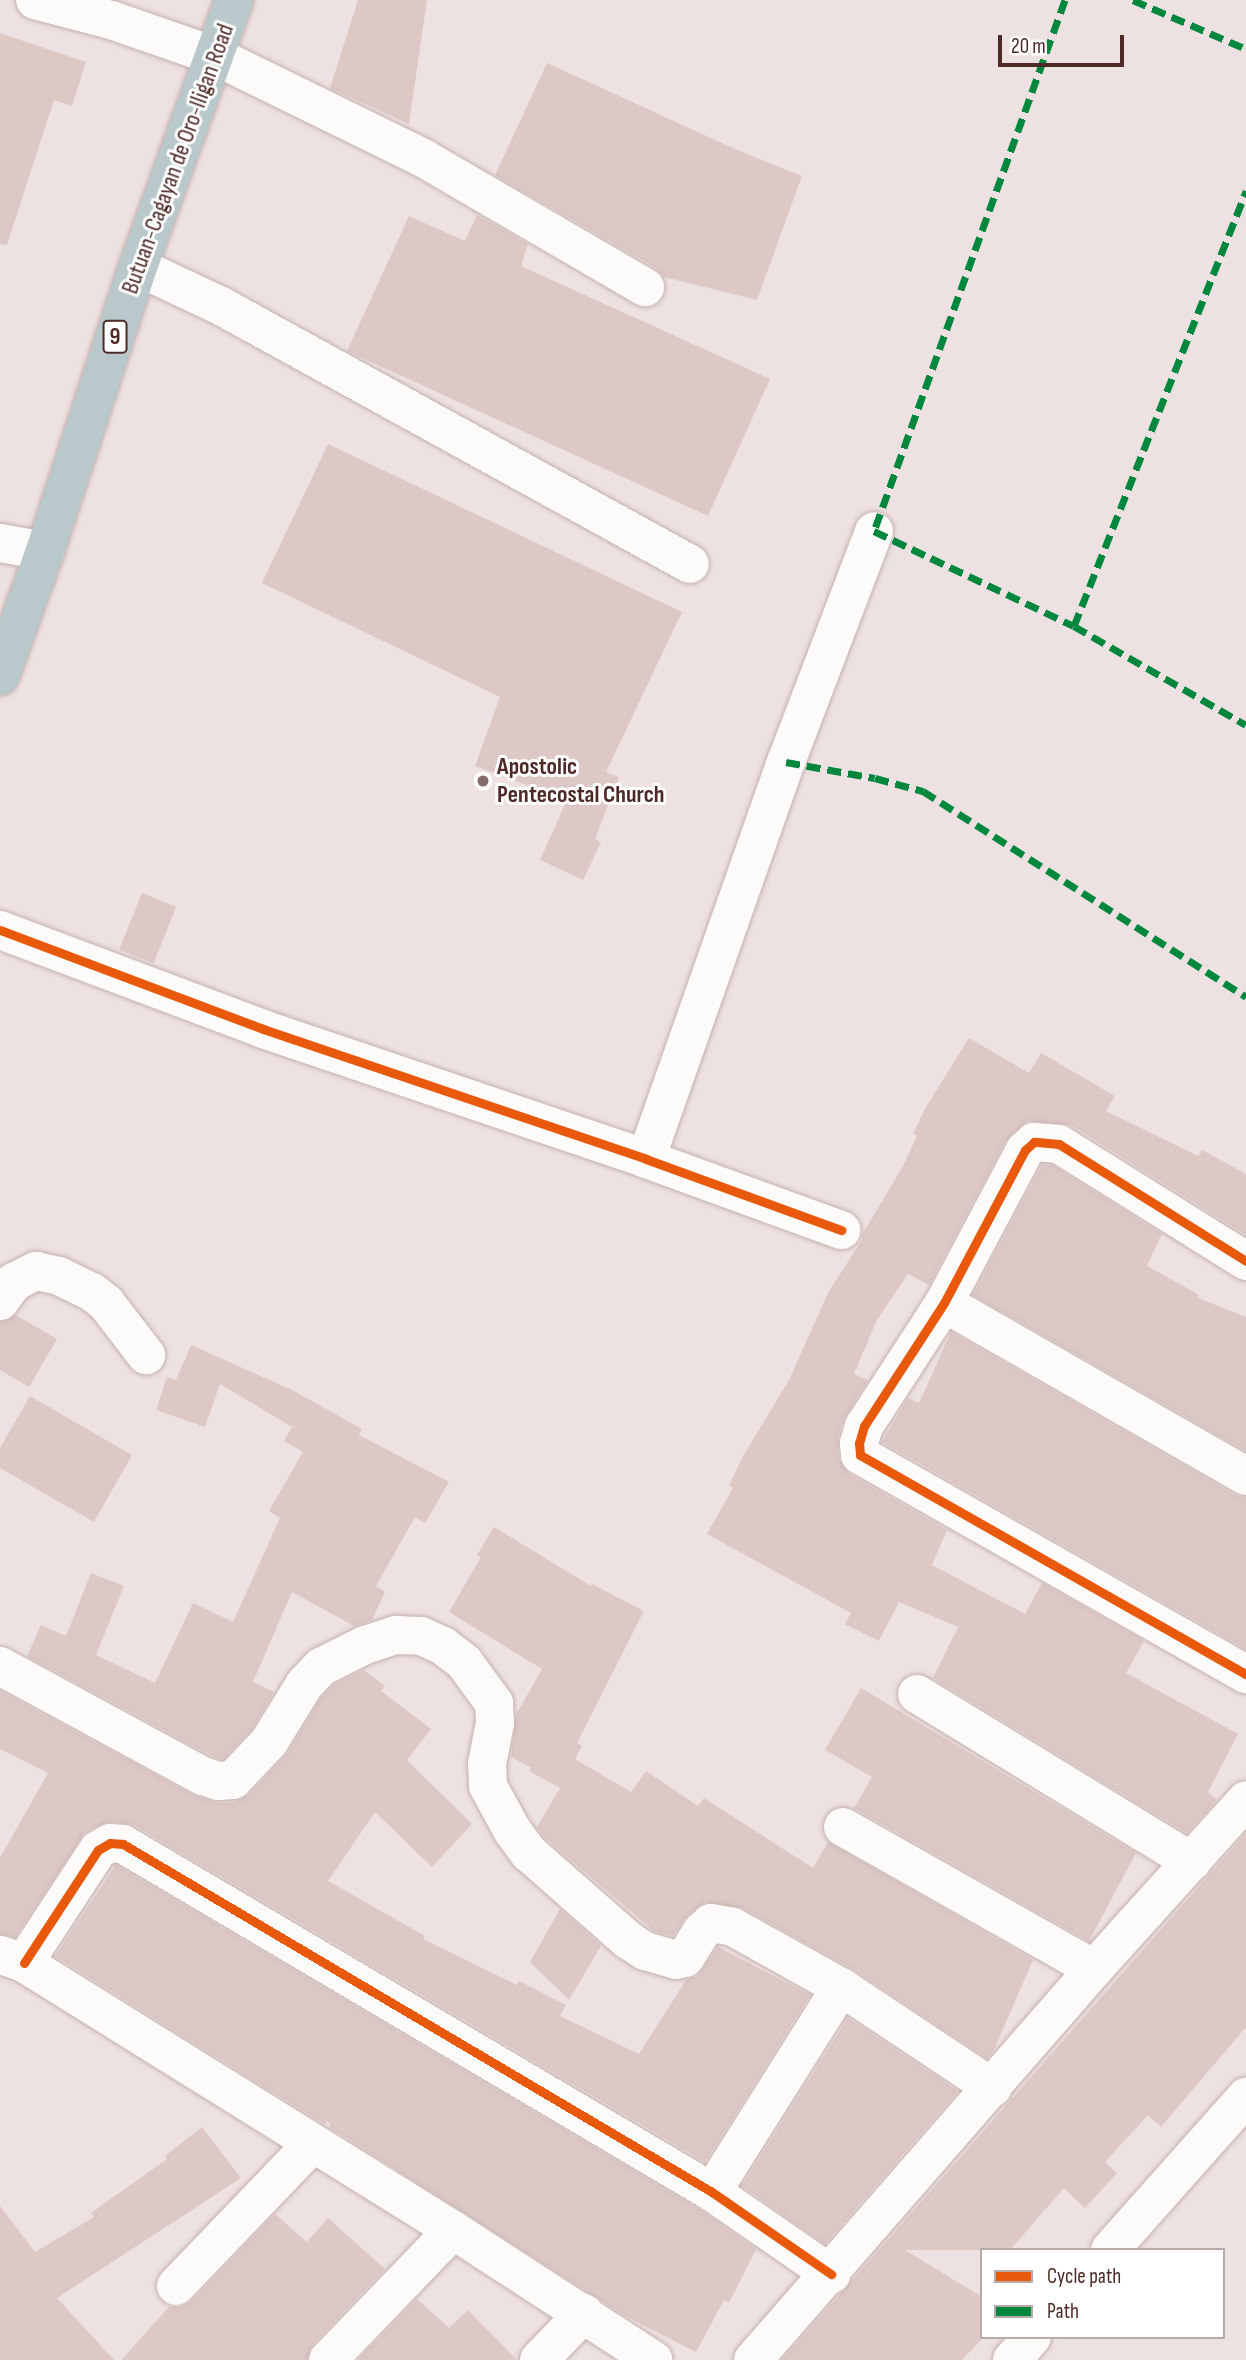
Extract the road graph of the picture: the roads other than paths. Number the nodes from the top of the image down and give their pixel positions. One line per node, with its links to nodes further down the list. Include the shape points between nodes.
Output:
1 (35, 0): 3 (street)
2 (234, 0): 4 (highway, Butuan-Cagayan de Oro-Iligan Road / 9)
3 (114, 10): 4 (street)
4 (215, 56): 5 (highway, Butuan-Cagayan de Oro-Iligan Road / 9); 6 (street, via 424,158)
5 (138, 267): 9 (highway, Butuan-Cagayan de Oro-Iligan Road / 9); 10 (street, via 221,306)
6 (645, 287)
7 (874, 531): 13 (street, via 786,762)
8 (0, 544): 9 (street)
9 (45, 551): 11 (highway, Butuan-Cagayan de Oro-Iligan Road / 9)
10 (690, 564)
11 (0, 676)
12 (0, 930): 13 (street, via 263,1029)
13 (646, 1159): 14 (street)
14 (841, 1230)
15 (1246, 1261): 17 (street, via 1059,1144 1034,1142 1025,1150)
16 (0, 1301): 18 (street, via 14,1282 36,1271 59,1276 106,1303)
17 (944, 1303): 19 (street); 21 (street, via 864,1426 860,1455)
18 (146, 1355)
19 (1246, 1476)
20 (0, 1666): 28 (street, via 196,1773 218,1781 233,1780 269,1742 304,1685 321,1667 396,1635 421,1636 464,1662 494,1703 488,1786 512,1830 529,1853 628,1940 645,1951 676,1960 685,1958 711,1923 719,1922 770,1945)
21 (1246, 1674)
22 (917, 1694): 25 (street)
23 (1246, 1800): 25 (street)
24 (844, 1827): 27 (street)
25 (1192, 1862): 27 (street)
26 (12, 1959): 31 (street); 32 (street, via 98,1850 110,1843 123,1844)
27 (1094, 1969): 29 (street)
28 (841, 1987): 29 (street); 32 (street)
29 (993, 2088): 35 (street)
30 (1242, 2109): 34 (street)
31 (312, 2144): 33 (street); 36 (street)
32 (712, 2192): 35 (street)
33 (453, 2230): 37 (street); 39 (street)
34 (1112, 2248)
35 (831, 2274): 42 (street)
36 (176, 2286)
37 (584, 2314): 40 (street); 41 (street)
38 (1030, 2339): 43 (street)
39 (328, 2360)
40 (539, 2360)
41 (653, 2360)
42 (753, 2360)
43 (1012, 2360)

